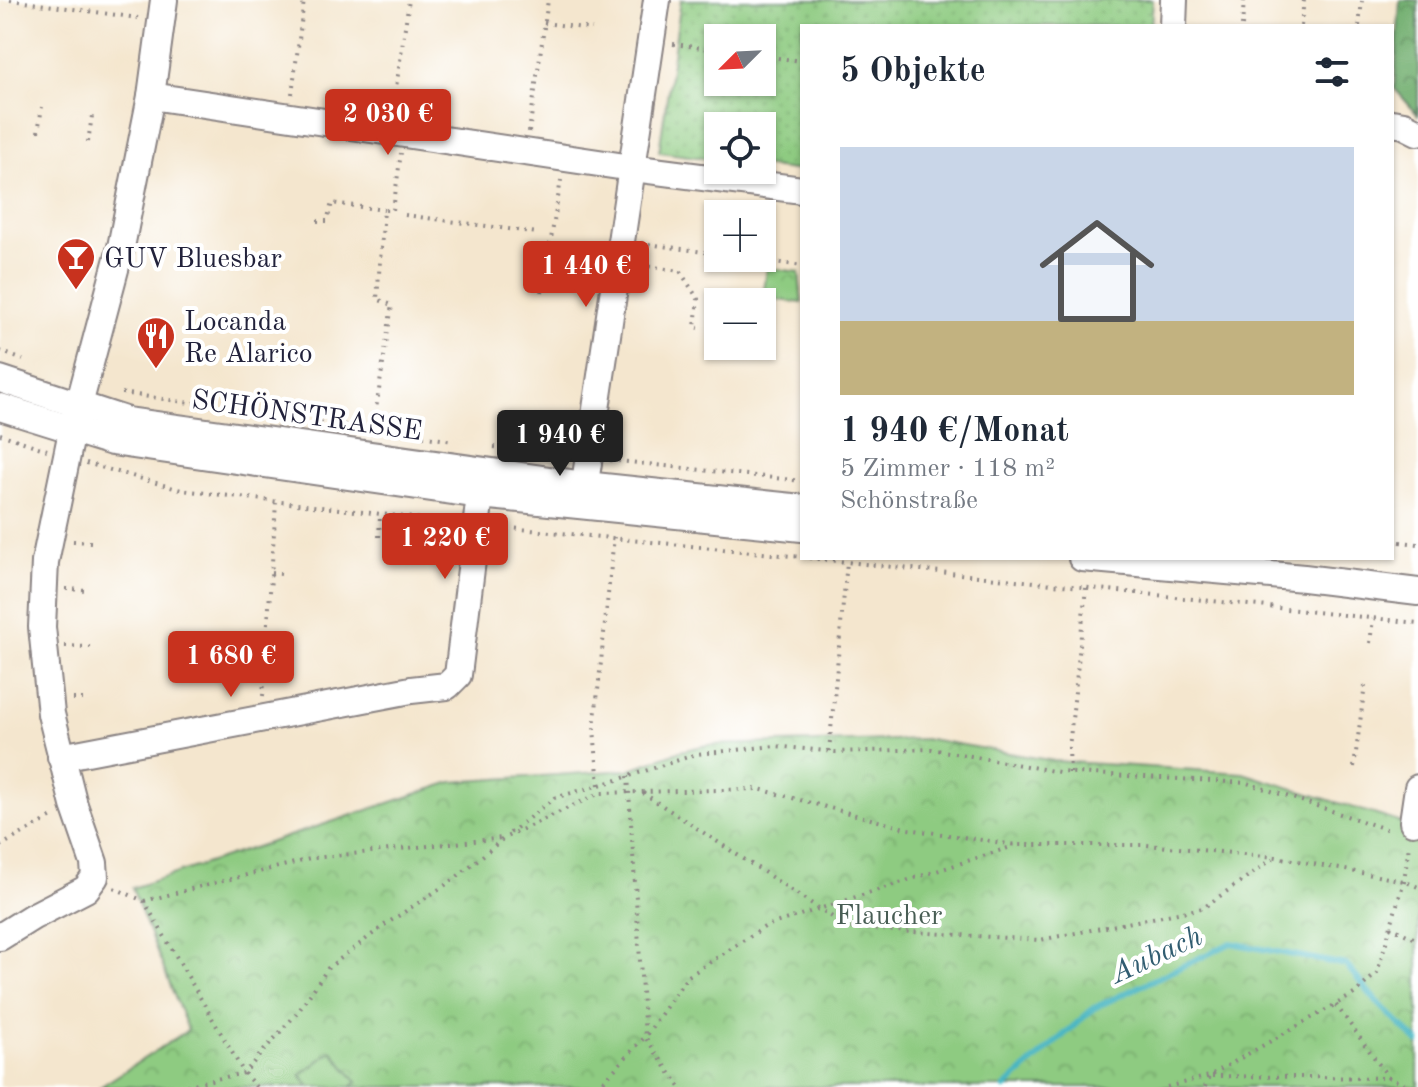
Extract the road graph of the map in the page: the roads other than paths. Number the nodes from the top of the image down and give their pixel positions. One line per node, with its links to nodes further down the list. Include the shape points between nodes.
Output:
1 (657, 0): 8 (street)
2 (1174, 0): 4 (street)
3 (163, 11): 5 (street)
4 (1173, 24)
5 (151, 96): 8 (street); 12 (street, via 121,247)
6 (1394, 123): 7 (street)
7 (1418, 132)
8 (632, 168): 9 (street); 14 (street)
9 (800, 190)
10 (0, 379): 12 (street, SCHÖNSTRASSE)
11 (0, 407): 12 (street, SCHÖNSTRASSE)
12 (76, 419): 13 (street, SCHÖNSTRASSE, via 128,421); 22 (street, via 45,562 42,627)
13 (483, 471): 14 (street, SCHÖNSTRASSE); 22 (street, via 458,675 447,686)
14 (583, 495): 15 (street, SCHÖNSTRASSE); 16 (street, SCHÖNSTRASSE)
15 (800, 508)
16 (800, 528)
17 (1127, 560): 19 (street); 20 (street)
18 (1257, 560): 20 (street)
19 (1072, 574)
20 (1304, 578): 21 (street)
21 (1418, 592)
22 (61, 757): 25 (street, via 95,877 86,889)
23 (1418, 788): 24 (street)
24 (1411, 829)
25 (0, 937)

